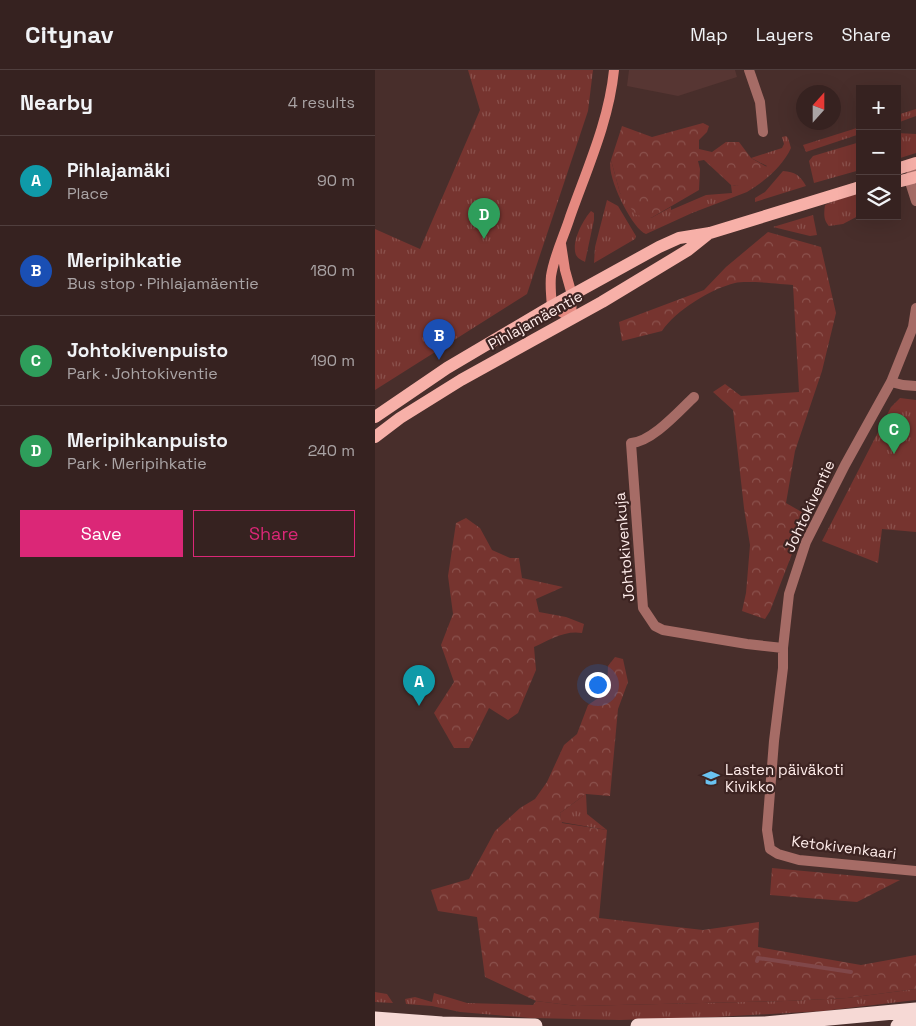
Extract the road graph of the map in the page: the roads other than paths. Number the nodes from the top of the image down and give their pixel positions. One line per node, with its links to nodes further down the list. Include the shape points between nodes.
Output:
1 (614, 70): 10 (main road, via 608,105)
2 (749, 70): 3 (street, via 760,102)
3 (763, 132)
4 (916, 165): 5 (main road); 6 (street)
5 (901, 168)
6 (907, 179): 8 (street)
7 (856, 188): 9 (main road, Pihlajamäentie)
8 (916, 201)
9 (710, 233): 11 (main road, Pihlajamäentie, via 679,238); 14 (main road, Pihlajamäentie, via 688,250)
10 (561, 244): 11 (main road); 12 (main road, via 551,277)
11 (572, 295): 12 (main road, Pihlajamäentie); 14 (main road)
12 (552, 306): 14 (main road); 18 (main road, Pihlajamäentie, via 447,368)
13 (916, 308): 15 (street, Johtokiventie, via 913,326)
14 (571, 318): 19 (main road, Pihlajamäentie, via 461,380)
15 (891, 382): 16 (street); 20 (street, Johtokiventie, via 806,542 789,594)
16 (916, 386)
17 (694, 397): 20 (street, Johtokivenkuja, via 651,435 631,444 643,608 655,626 663,630)
18 (375, 417)
19 (375, 437)
20 (783, 648): 21 (street, Johtokiventie, via 767,830)
21 (770, 849): 22 (street, Ketokivenkaari, via 799,860)
22 (916, 871)
23 (916, 1010): 27 (highway, via 765,1024)
24 (375, 1018): 26 (highway, via 443,1024)
25 (916, 1023): 28 (highway)
26 (535, 1026)
27 (638, 1026)
28 (898, 1026)

